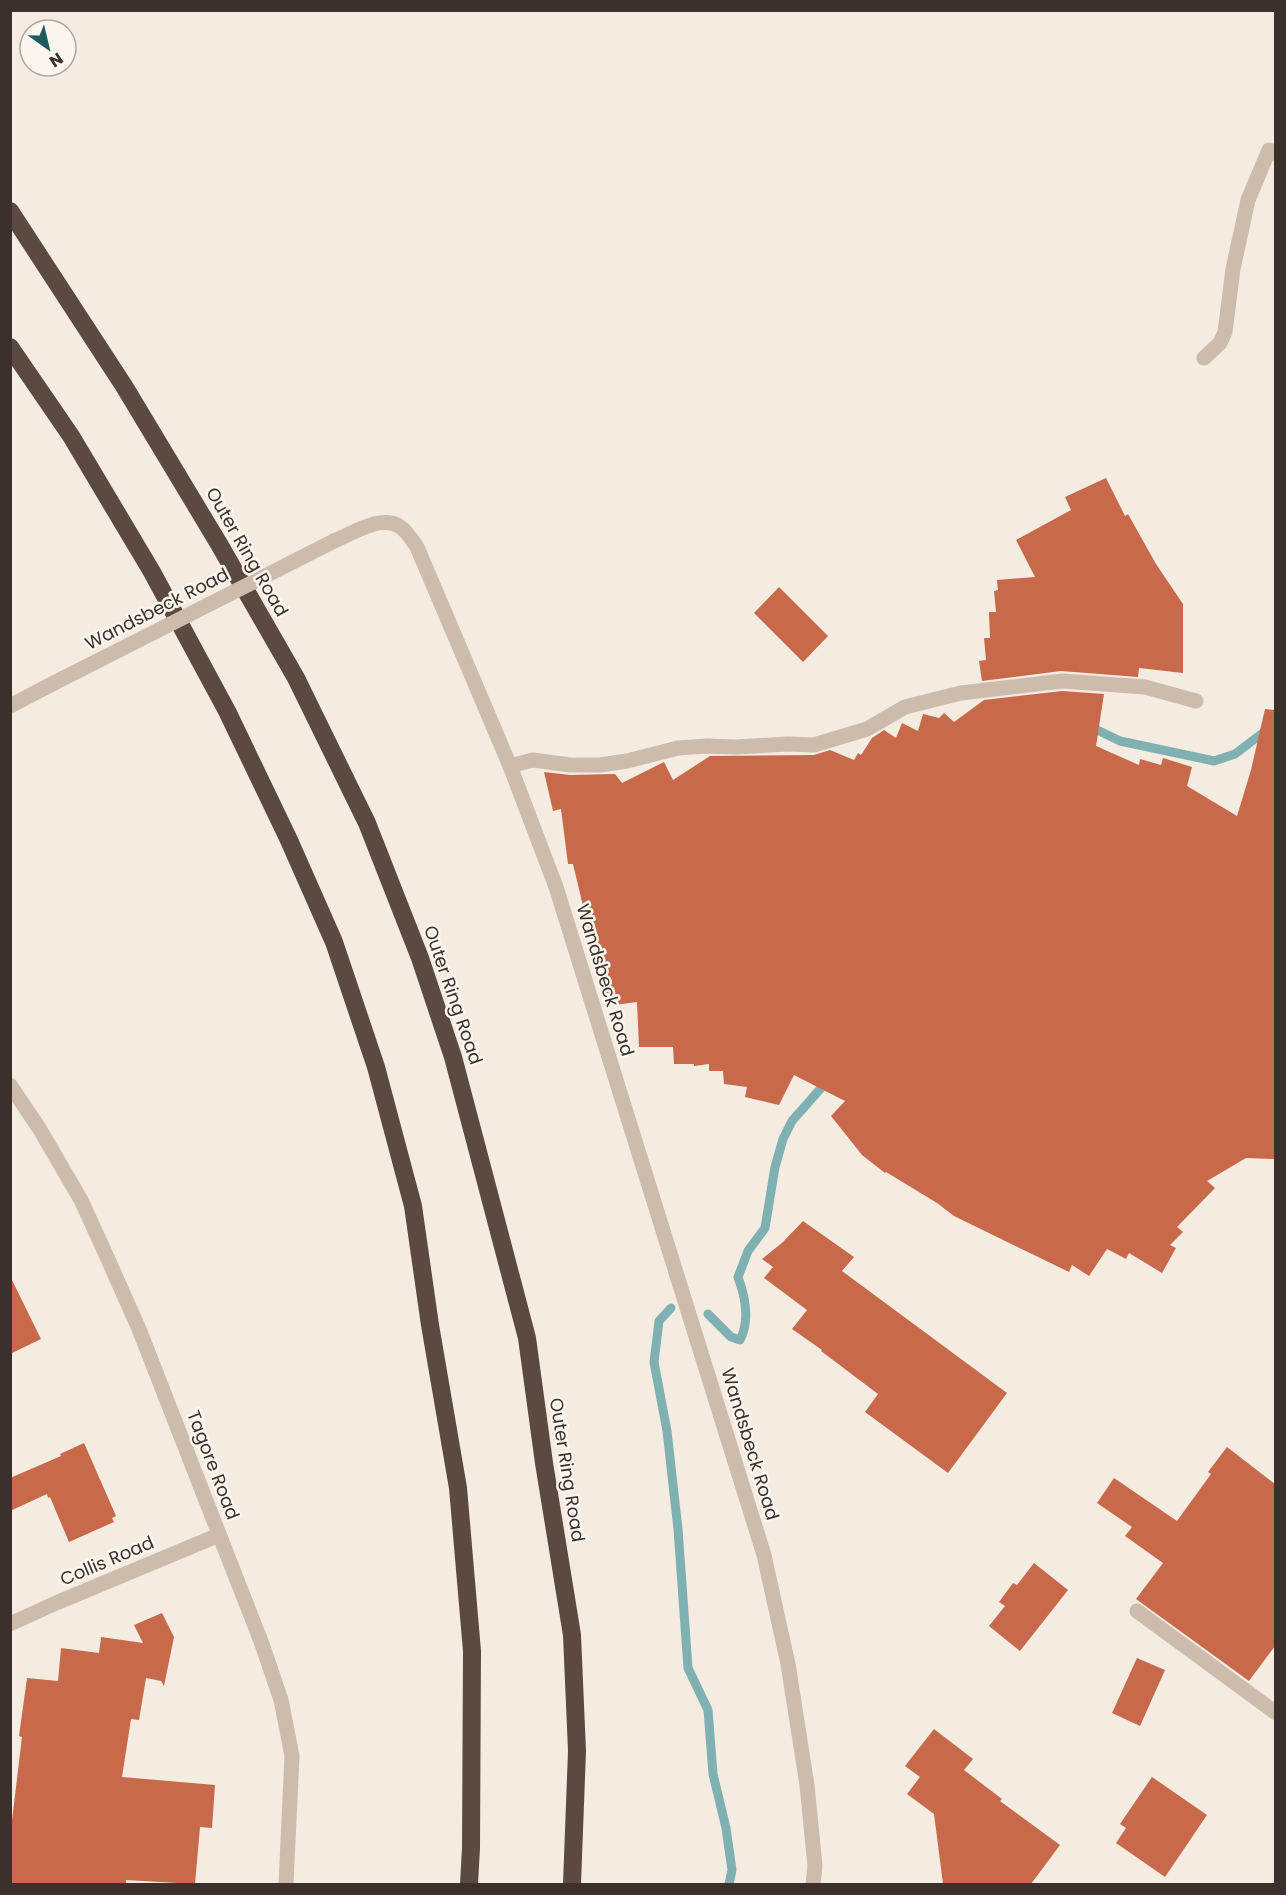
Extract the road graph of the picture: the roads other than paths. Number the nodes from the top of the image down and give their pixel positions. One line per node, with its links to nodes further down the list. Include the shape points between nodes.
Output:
1 (1272, 152): 4 (street, via 1248,200 1233,269 1226,332)
2 (10, 211): 15 (highway, Outer Ring Road, via 124,386 296,678 367,823 420,958 453,1057 527,1338 572,1635 577,1751)
3 (10, 347): 14 (highway, via 71,436 152,572 227,711 334,942 376,1067 413,1206 458,1488 472,1651)
4 (1204, 358)
5 (1196, 701): 7 (street, via 1145,687 1062,681 961,693 905,707 867,729 814,745 678,748 600,765 533,760)
6 (10, 706): 7 (street, Wandsbeck Road, bridge, via 336,540 384,523 398,525 417,547)
7 (510, 766): 16 (street, Wandsbeck Road, via 556,887 764,1555 788,1664 807,1785 815,1866)
8 (10, 1085): 9 (street, Tagore Road, via 85,1209 139,1329)
9 (219, 1535): 11 (street, Collis Road); 13 (street, Tagore Road, via 281,1700 292,1756)
10 (1137, 1611): 12 (street)
11 (10, 1624)
12 (1275, 1713)
13 (286, 1884)
14 (469, 1884)
15 (572, 1884)
16 (813, 1884)

